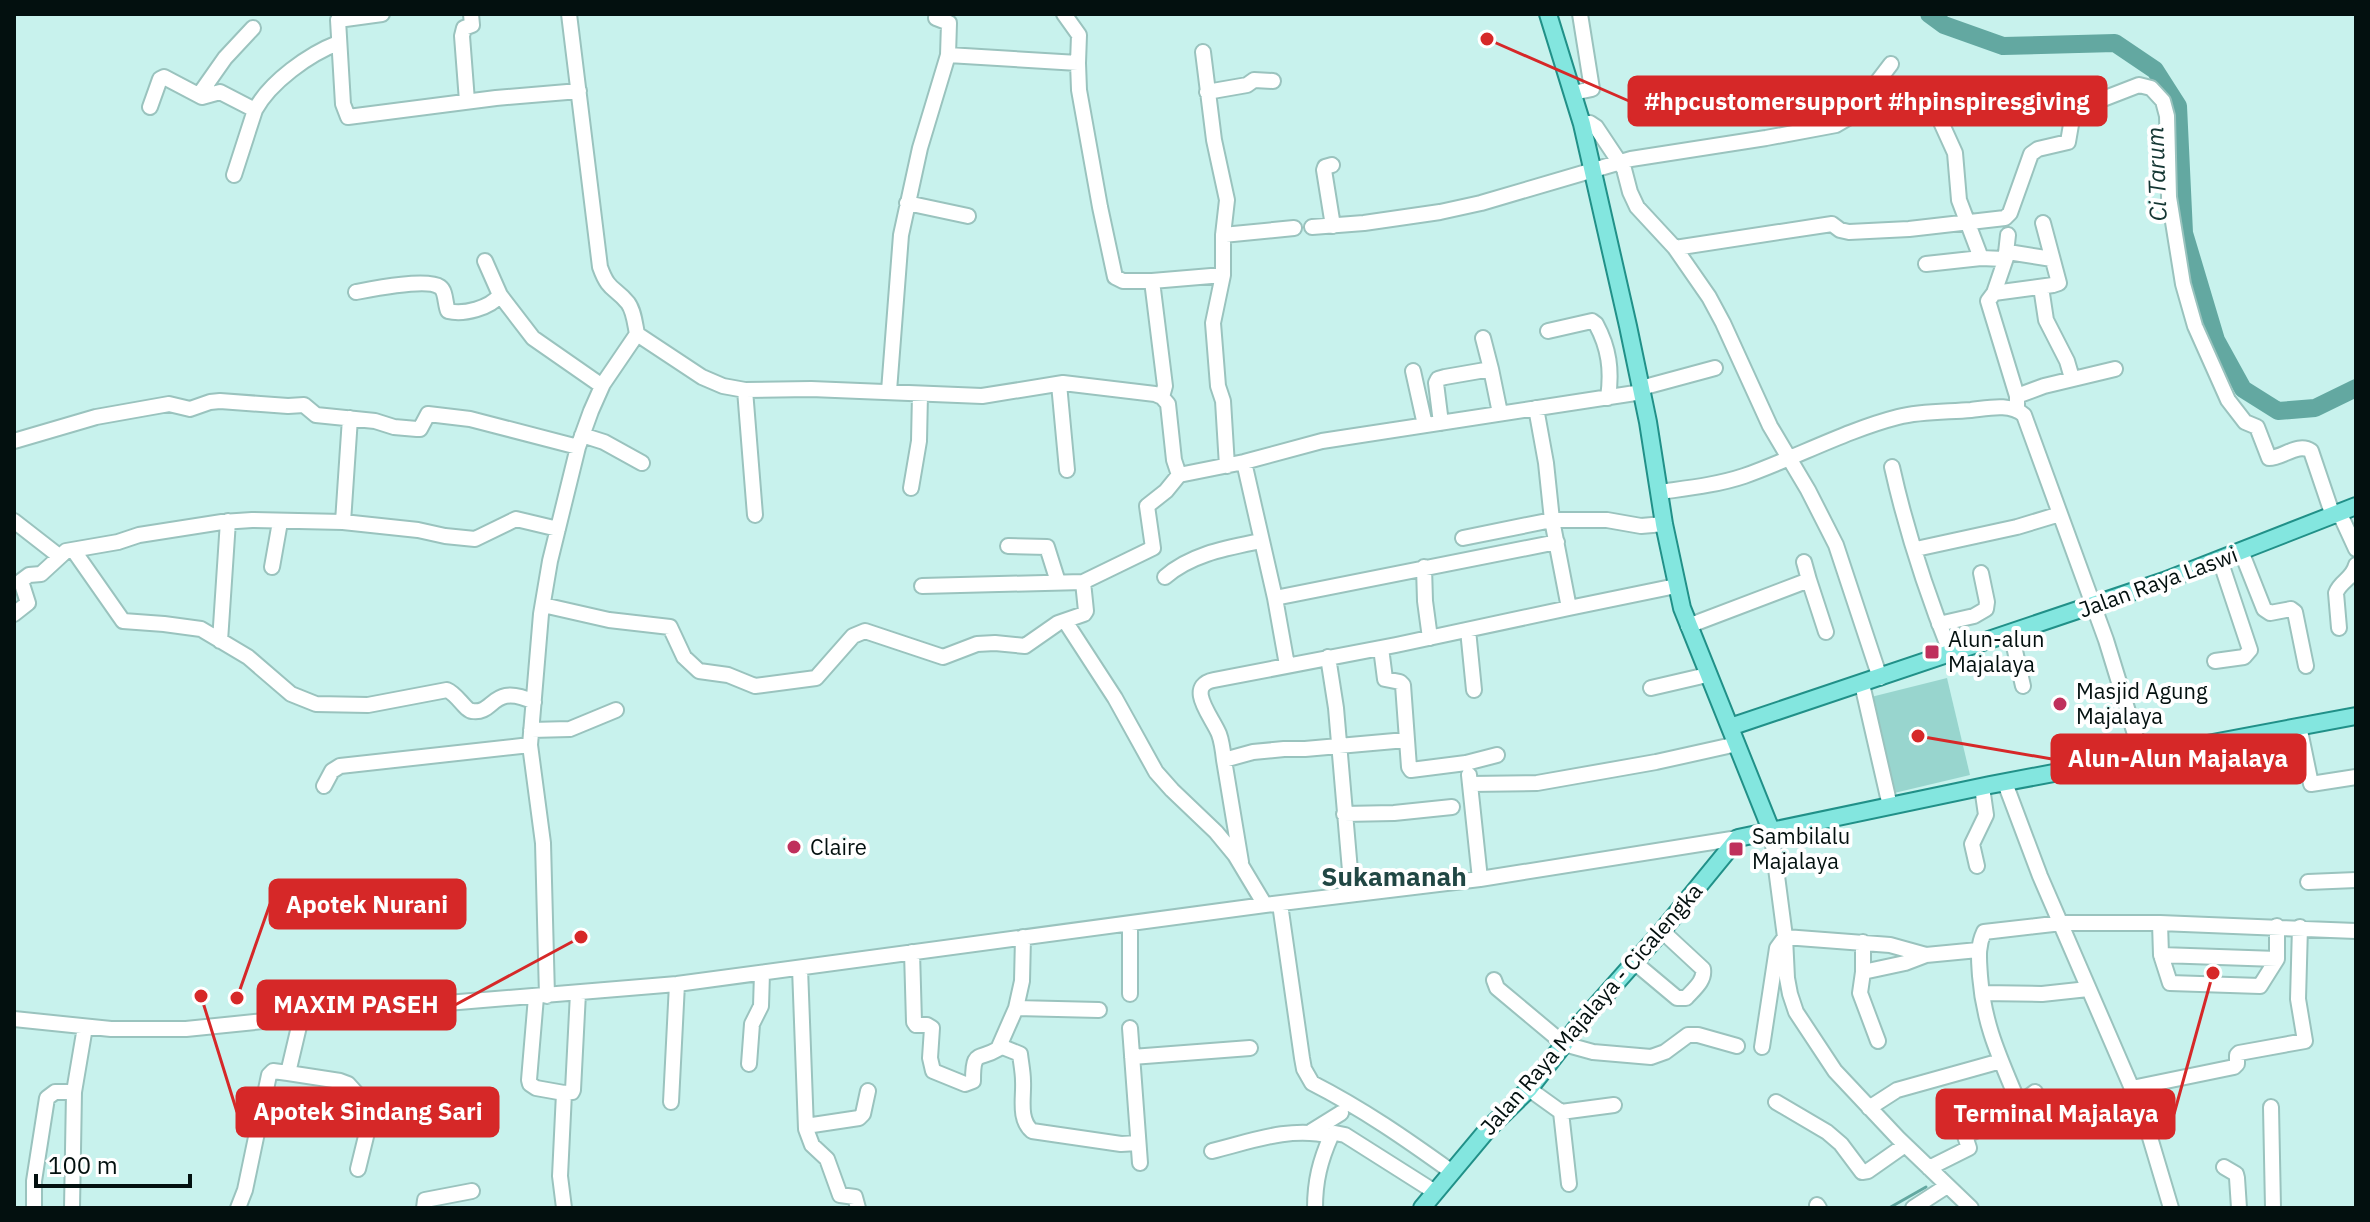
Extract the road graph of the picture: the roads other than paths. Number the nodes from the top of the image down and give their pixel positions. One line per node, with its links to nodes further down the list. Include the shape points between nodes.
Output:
1 (382, 14): 9 (street, via 339,19)
2 (471, 14): 19 (street, via 472,25 462,36)
3 (569, 14): 15 (street)
4 (1064, 14): 12 (street, via 1079,35)
5 (1548, 14): 17 (main road)
6 (1580, 14): 17 (street, via 1592,89)
7 (932, 15): 11 (street, via 949,23)
8 (253, 28): 18 (street)
9 (338, 43): 19 (street, via 348,117); 21 (street, via 323,48 276,84)
10 (1203, 52): 16 (street)
11 (948, 55): 12 (street); 28 (street)
12 (1078, 63): 44 (street, via 1115,277)
13 (1891, 64): 24 (street, via 1855,111 1836,125)
14 (1273, 81): 16 (street, via 1254,80)
15 (579, 91): 19 (street); 50 (street, via 600,267 610,288 631,307)
16 (1207, 92): 35 (street, via 1227,200)
17 (1573, 93): 23 (main road)
18 (199, 95): 20 (street, via 162,78); 21 (street, via 220,92)
19 (467, 101)
20 (150, 107)
21 (255, 110): 27 (street)
22 (1940, 120): 30 (street, via 1955,153 1956,186)
23 (1582, 124): 24 (street, via 1593,124); 26 (main road)
24 (1619, 162): 26 (street); 37 (street, via 1637,207)
25 (1332, 165): 32 (street, via 1324,170)
26 (1593, 171): 32 (street, via 1440,212); 60 (main road)
27 (234, 175)
28 (907, 203): 29 (street); 61 (street)
29 (968, 216)
30 (1967, 222): 37 (street, via 1849,232 1832,224); 39 (street); 84 (street, via 2008,217 2031,154 2068,142 2077,109 2134,86 2151,88 2167,109 2169,197 2195,326 2228,400 2245,422 2258,429 2269,458 2300,447 2311,451)
31 (2043, 223): 40 (street)
32 (1333, 226): 33 (street)
33 (1312, 227)
34 (1294, 228): 35 (street)
35 (1223, 235): 43 (street)
36 (2008, 235): 38 (street)
37 (1675, 248): 73 (street, via 1709,297)
38 (2005, 256): 39 (street); 40 (street, via 2012,251); 47 (street)
39 (1981, 258): 42 (street)
40 (2052, 259): 45 (street, via 2059,283)
41 (485, 261): 48 (street)
42 (1926, 264)
43 (1223, 275): 44 (street); 76 (street, via 1213,323)
44 (1152, 281): 64 (street)
45 (2041, 287): 47 (street); 56 (street, via 2046,320)
46 (356, 292): 48 (street, via 418,283 439,286 448,311 458,313 492,304)
47 (1994, 293): 65 (street, via 1988,305)
48 (500, 295): 57 (street, via 533,338)
49 (1548, 331): 63 (street, via 1596,324 1609,356)
50 (637, 334): 57 (street); 59 (street, via 702,377)
51 (1483, 338): 53 (street)
52 (1715, 368): 60 (street)
53 (1491, 369): 67 (street); 69 (street, via 1438,379)
54 (2115, 369): 56 (street)
55 (1413, 371): 70 (street)
56 (2072, 378): 65 (street)
57 (606, 380): 72 (street)
58 (1059, 384): 62 (street, via 982,396); 64 (street); 78 (street)
59 (745, 390): 61 (street); 85 (street)
60 (1642, 390): 63 (street); 81 (main road)
61 (889, 391): 62 (street)
62 (920, 394): 80 (street)
63 (1615, 396): 66 (street)
64 (1162, 397): 79 (street, via 1168,404)
65 (2017, 403): 73 (street, via 1903,415); 83 (street)
66 (1536, 408): 67 (street); 86 (street)
67 (1500, 413): 69 (street)
68 (350, 418): 71 (street, via 316,415 304,405 220,401 190,409 169,404 96,417); 72 (street, via 420,429 428,414 451,416); 90 (street)
69 (1441, 423): 70 (street)
70 (1425, 425): 74 (street, via 1322,441)
71 (14, 441)
72 (580, 441): 75 (street, via 604,442); 92 (street)
73 (1790, 459): 81 (street, via 1717,484); 135 (street, via 1836,545)
74 (1244, 462): 76 (street); 94 (street)
75 (642, 463)
76 (1227, 466): 79 (street)
77 (1892, 467): 97 (street)
78 (1067, 470)
79 (1179, 475): 111 (street, via 1147,506 1153,548)
80 (911, 488)
81 (1660, 492): 91 (main road)
82 (2356, 506): 84 (main road, Jalan Raya Laswi)
83 (2060, 514): 97 (street); 116 (street)
84 (2336, 514): 98 (street); 100 (main road, Jalan Raya Laswi)
85 (755, 515)
86 (1552, 520): 91 (street); 93 (street); 95 (street)
87 (14, 521): 101 (street)
88 (228, 521): 89 (street); 99 (street); 127 (street)
89 (280, 522): 90 (street); 105 (street)
90 (343, 522): 92 (street, via 475,539 516,519)
91 (1662, 525): 113 (main road)
92 (558, 529): 115 (street)
93 (1463, 538)
94 (1261, 541): 108 (street, via 1205,554); 114 (street)
95 (1557, 542): 106 (street); 117 (street)
96 (1008, 546): 110 (street, via 1047,547)
97 (1916, 549): 120 (street)
98 (2356, 549)
99 (74, 551): 101 (street); 127 (street, via 123,621 201,629)
100 (2241, 551): 102 (main road, Jalan Raya Laswi); 133 (street, via 2264,609 2295,612)
101 (59, 556): 118 (street, via 41,574 21,581 28,603)
102 (2220, 560): 116 (main road, Jalan Raya Laswi); 131 (street, via 2250,650 2244,657)
103 (1804, 562): 109 (street)
104 (2356, 565): 122 (street, via 2337,588)
105 (272, 567)
106 (1424, 567): 114 (street); 126 (street)
107 (1981, 573): 120 (street, via 1986,609)
108 (1165, 577)
109 (1809, 580): 121 (street); 124 (street)
110 (1058, 582): 111 (street); 112 (street)
111 (1083, 582): 119 (street, via 1085,613)
112 (922, 586)
113 (1664, 588): 117 (street); 121 (main road)
114 (1275, 598): 132 (street)
115 (543, 605): 119 (street, via 670,627 692,666 755,686 821,674 862,631 943,657 977,644 1025,646); 140 (street)
116 (2093, 606): 125 (main road, Jalan Raya Laswi); 150 (street)
117 (1569, 608): 123 (street)
118 (14, 614)
119 (1065, 621): 163 (street, via 1156,772)
120 (1939, 624): 129 (street)
121 (1688, 626): 134 (main road)
122 (2339, 628)
123 (1468, 630): 126 (street); 139 (street)
124 (1826, 632)
125 (2011, 633): 129 (main road, Jalan Raya Laswi); 137 (street)
126 (1430, 638): 128 (street)
127 (220, 641): 140 (street, via 291,694 316,704 368,705 447,690 473,711 503,695)
128 (1381, 648): 130 (street); 146 (street, via 1385,679 1403,685)
129 (1951, 654): 135 (main road, Jalan Raya Laswi)
130 (1328, 657): 132 (street); 148 (street)
131 (2215, 661)
132 (1287, 665): 151 (street, via 1203,683 1202,702 1218,731)
133 (2306, 666)
134 (1699, 678): 138 (street); 144 (main road)
135 (1880, 678): 136 (main road, Jalan Raya Laswi)
136 (1862, 684): 144 (main road, Jalan Raya Laswi); 158 (street)
137 (2023, 686)
138 (1651, 688)
139 (1474, 690)
140 (534, 702): 145 (street)
141 (616, 710): 145 (street, via 570,729)
142 (2356, 716): 143 (main road)
143 (2299, 726): 150 (main road); 153 (street, via 2311,784)
144 (1730, 727): 147 (main road)
145 (531, 737): 156 (street, via 340,766); 195 (street, via 543,843)
146 (1406, 740): 148 (street); 152 (street, via 1411,770)
147 (1737, 744): 155 (street, via 1537,783); 161 (main road)
148 (1339, 746): 151 (street, via 1253,752); 160 (street)
149 (1497, 755): 152 (street)
150 (2142, 757): 154 (main road)
151 (1224, 760): 163 (street)
152 (1466, 763): 155 (street)
153 (2356, 777)
154 (2005, 783): 157 (main road); 170 (street)
155 (1470, 784): 165 (street)
156 (324, 786)
157 (1982, 787): 158 (main road); 164 (street, via 1986,815 1972,844)
158 (1890, 806): 161 (main road)
159 (1452, 807): 160 (street)
160 (1344, 814): 168 (street)
161 (1769, 831): 162 (main road); 178 (street)
162 (1741, 836): 165 (street); 175 (main road, Jalan Raya Majalaya - Cicalengka)
163 (1241, 864): 169 (street)
164 (1977, 866)
165 (1480, 879): 168 (street)
166 (2356, 880): 167 (street)
167 (2308, 882)
168 (1352, 894): 169 (street)
169 (1273, 905): 172 (street); 225 (street, via 1304,1069)
170 (2062, 923): 171 (street); 180 (street, via 1986,931); 191 (street)
171 (2160, 923): 173 (street); 183 (street)
172 (1130, 925): 177 (street); 194 (street)
173 (2277, 926): 174 (street); 184 (street)
174 (2300, 927): 176 (street); 212 (street, via 2298,999 2305,1041 2239,1053 2234,1067)
175 (1662, 931): 185 (main road, Jalan Raya Majalaya - Cicalengka); 185 (street, via 1703,969 1703,977 1686,998 1677,998)
176 (2356, 931)
177 (1023, 937): 181 (street); 196 (street)
178 (1785, 937): 179 (street); 206 (street, via 1774,961); 223 (street, via 1796,1012 1835,1071)
179 (1863, 942): 182 (street); 187 (street)
180 (1978, 950): 182 (street); 193 (street)
181 (912, 952): 186 (street); 204 (street, via 913,1020 932,1028 933,1071 970,1084 977,1057)
182 (1926, 955): 187 (street)
183 (2161, 955): 184 (street); 184 (street, via 2172,983 2260,986)
184 (2277, 959)
185 (1634, 962): 202 (main road, Jalan Raya Majalaya - Cicalengka)
186 (800, 968): 188 (street); 226 (street)
187 (1863, 972): 203 (street, via 1861,1000)
188 (762, 973): 190 (street); 210 (street)
189 (1494, 980): 202 (street, via 1497,988)
190 (677, 984): 192 (street); 218 (street)
191 (2088, 989): 193 (street); 212 (street)
192 (578, 993): 195 (street); 217 (street, via 573,1090)
193 (1982, 993): 209 (street)
194 (1130, 994)
195 (541, 996): 198 (street); 217 (street, via 530,1084)
196 (1016, 1008): 197 (street); 204 (street)
197 (1099, 1010)
198 (301, 1018): 200 (street, via 186,1029); 211 (street)
199 (14, 1019): 200 (street)
200 (85, 1027): 215 (street)
201 (1130, 1028): 208 (street)
202 (1570, 1036): 205 (street, via 1593,1052 1651,1057 1688,1035); 213 (main road, Jalan Raya Majalaya - Cicalengka)
203 (1878, 1041)
204 (1000, 1046): 227 (street, via 1020,1054 1024,1118 1032,1131)
205 (1737, 1046)
206 (1762, 1047)
207 (1250, 1048): 208 (street)
208 (1132, 1057): 227 (street)
209 (2001, 1061): 220 (street); 223 (street, via 1897,1090)
210 (749, 1064)
211 (288, 1073): 233 (street, via 340,1081 371,1102); 241 (street, via 269,1075)
212 (2132, 1088): 249 (street)
213 (1529, 1089): 224 (street); 234 (main road, Jalan Raya Majalaya - Cicalengka)
214 (868, 1091): 226 (street, via 859,1118)
215 (74, 1092): 239 (street, via 55,1092 47,1098); 240 (street)
216 (2035, 1092): 220 (street)
217 (564, 1093): 243 (street)
218 (671, 1102)
219 (1776, 1102): 228 (street, via 1827,1132 1862,1172)
220 (2019, 1104): 232 (street, via 1990,1116 1989,1125 1965,1136 1968,1149)
221 (1614, 1105): 224 (street)
222 (2271, 1107): 251 (street)
223 (1869, 1108): 228 (street)
224 (1561, 1112): 235 (street)
225 (1338, 1121): 229 (street); 234 (street, via 1409,1139); 238 (street, via 1345,1135); 245 (street, via 1319,1162)
226 (806, 1126): 244 (street, via 812,1145 827,1159 840,1195 855,1197)
227 (1138, 1143): 230 (street)
228 (1905, 1145): 232 (street)
229 (1212, 1151)
230 (1140, 1163)
231 (2224, 1167): 250 (street, via 2236,1174)
232 (1929, 1168): 236 (street)
233 (358, 1169)
234 (1452, 1172): 238 (main road, Jalan Raya Majalaya - Cicalengka)
235 (1569, 1184)
236 (1947, 1186): 247 (street); 248 (street)
237 (472, 1191): 242 (street, via 424,1200)
238 (1435, 1192): 246 (main road, Jalan Raya Majalaya - Cicalengka)
239 (34, 1208)
240 (72, 1208)
241 (238, 1208)
242 (424, 1208)
243 (564, 1208)
244 (858, 1208)
245 (1315, 1208)
246 (1422, 1208)
247 (1913, 1208)
248 (1971, 1208)
249 (2171, 1208)
250 (2239, 1208)
251 (2273, 1208)

